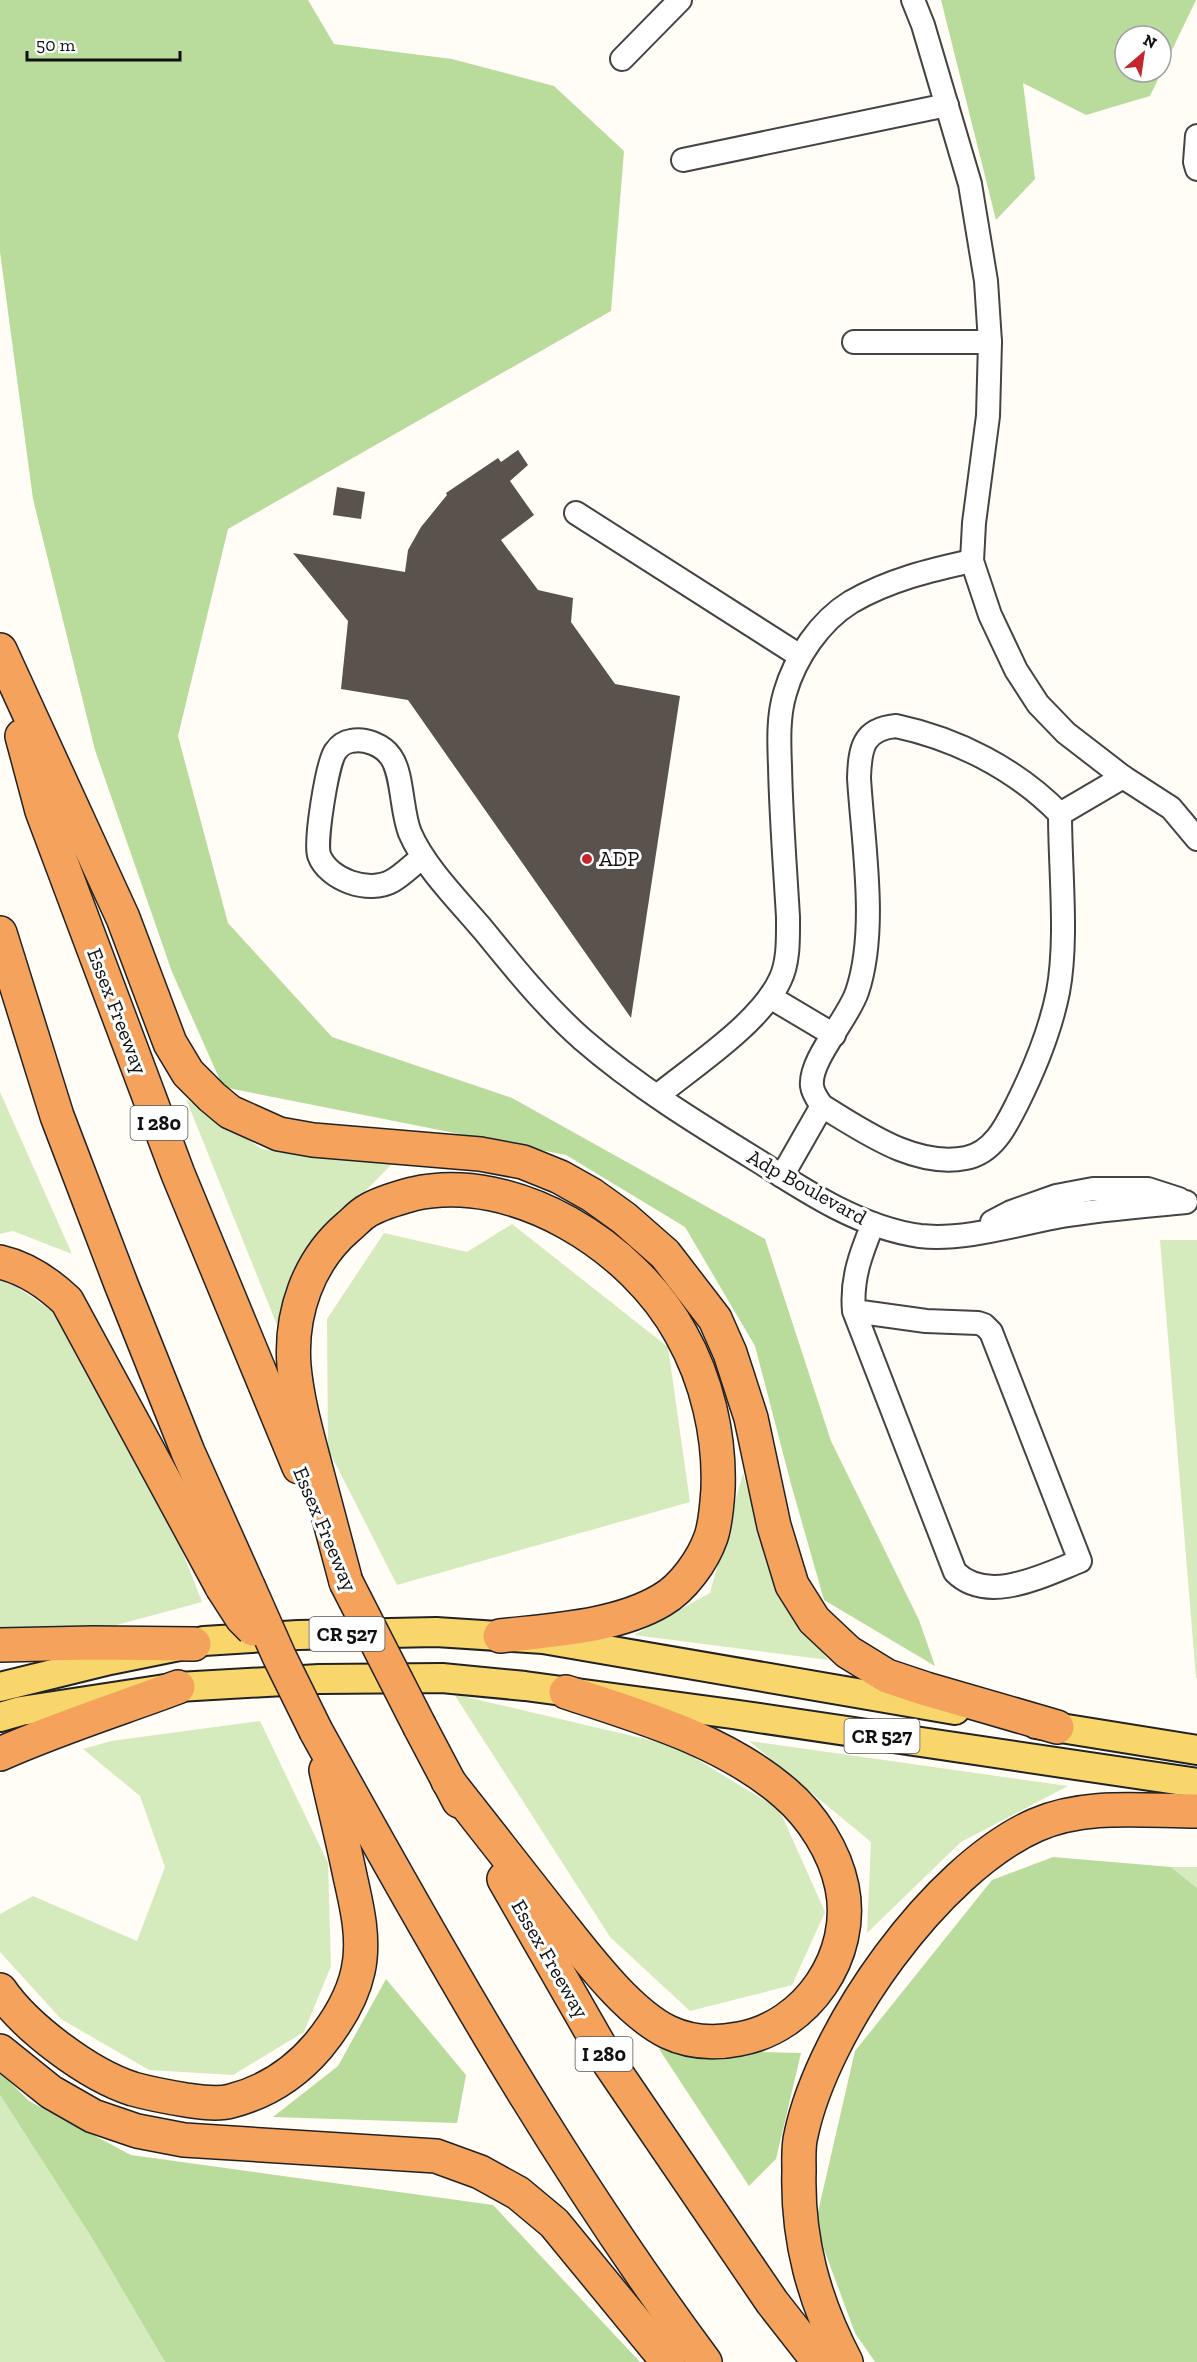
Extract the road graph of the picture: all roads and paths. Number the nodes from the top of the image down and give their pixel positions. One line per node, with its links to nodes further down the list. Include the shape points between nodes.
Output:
1 (680, 0): 3 (street)
2 (913, 0): 4 (street)
3 (622, 59)
4 (947, 105): 6 (street); 9 (street, via 978,224)
5 (1197, 136): 7 (street)
6 (683, 160)
7 (1197, 170)
8 (854, 342): 9 (street)
9 (990, 342): 11 (street, via 988,416)
10 (576, 513): 13 (street)
11 (972, 561): 13 (street, via 927,570 849,603 823,626); 14 (street, via 994,624 1038,704 1066,733)
12 (0, 652): 29 (highway, Essex Freeway / I 280, via 46,822 178,1174); 38 (highway, via 123,918 170,1043 188,1073 230,1112 279,1134 480,1154 523,1162 560,1177 624,1218 665,1254 715,1319 751,1418 774,1526 792,1584 814,1620 848,1652 887,1676)
13 (800, 656): 19 (street, via 785,693 779,731 788,947 781,979)
14 (1123, 777): 15 (street); 16 (street, via 1171,808)
15 (1060, 814): 20 (street, via 1044,797 974,752 896,726 881,727 872,733 859,759 868,925 864,963 856,993); 22 (street, via 1062,956 1058,991 1033,1071 995,1141 966,1158 920,1155 894,1147)
16 (1197, 839)
17 (423, 857): 17 (street, Adp Boulevard, via 391,882 379,886 348,881 324,863 318,836 328,776 336,750 344,743 374,743 391,755 406,821); 21 (street, Adp Boulevard, via 540,997 602,1055)
18 (0, 933): 30 (highway, via 57,1116 188,1452)
19 (770, 997): 20 (street); 21 (street, via 754,1018)
20 (834, 1035): 22 (street, via 816,1063 812,1084)
21 (657, 1096): 23 (street, Adp Boulevard)
22 (822, 1106): 23 (street)
23 (782, 1176): 25 (street, Adp Boulevard)
24 (1192, 1202): 26 (street, Adp Boulevard, via 1167,1215 1000,1237); 26 (street, Adp Boulevard, via 1148,1189 1093,1189 1056,1196 1011,1212)
25 (873, 1224): 26 (street, Adp Boulevard, via 920,1236); 28 (street, via 855,1274)
26 (972, 1233)
27 (0, 1262): 30 (highway, via 28,1272 67,1301)
28 (854, 1311): 28 (street, via 955,1572 971,1583 1005,1587 1080,1561 991,1332 978,1323 926,1321)
29 (346, 1582): 31 (highway, via 306,1431 294,1365 297,1318 303,1291 316,1264 337,1236 367,1211 429,1190 467,1190 549,1212 628,1265 656,1296 681,1334 700,1375 712,1420 719,1459 717,1502 711,1539 692,1572 665,1599 638,1612 583,1626); 42 (highway, Essex Freeway / I 280, bridge)
30 (235, 1586): 39 (highway, bridge, via 279,1656)
31 (500, 1636): 32 (main road, CR 527, via 436,1632 298,1635); 38 (main road, CR 527, via 543,1639)
32 (194, 1644): 33 (highway, via 93,1642); 34 (main road, CR 527)
33 (0, 1646)
34 (0, 1687)
35 (178, 1687): 36 (main road, CR 527, via 319,1679 442,1678); 37 (main road, CR 527); 41 (highway)
36 (566, 1692): 42 (highway, via 651,1720 717,1748 786,1793 819,1832 843,1889 844,1924 839,1947 822,1985 799,2012 751,2037 728,2041 704,2042 666,2031 621,1995 593,1965); 43 (main road, CR 527)
37 (0, 1717)
38 (1057, 1727): 40 (main road, CR 527)
39 (316, 1731): 45 (highway, via 361,1942 358,1971 348,1999 334,2026 303,2063 267,2087 230,2102 166,2097 131,2088 66,2053 35,2029); 48 (highway, via 471,2005 578,2181)
40 (1197, 1750)
41 (0, 1754)
42 (448, 1781): 49 (highway, Essex Freeway / I 280, via 610,2064 772,2302)
43 (1197, 1783)
44 (1197, 1811): 50 (highway, via 1088,1810 1037,1825 1002,1843 920,1917 856,2007 834,2046 800,2136 803,2239 815,2294)
45 (0, 1990)
46 (0, 2051): 47 (highway, via 51,2092 93,2116 137,2131 184,2140 435,2156 480,2172 518,2193 554,2223)
47 (668, 2362)
48 (705, 2362)
49 (819, 2362)
50 (846, 2362)

